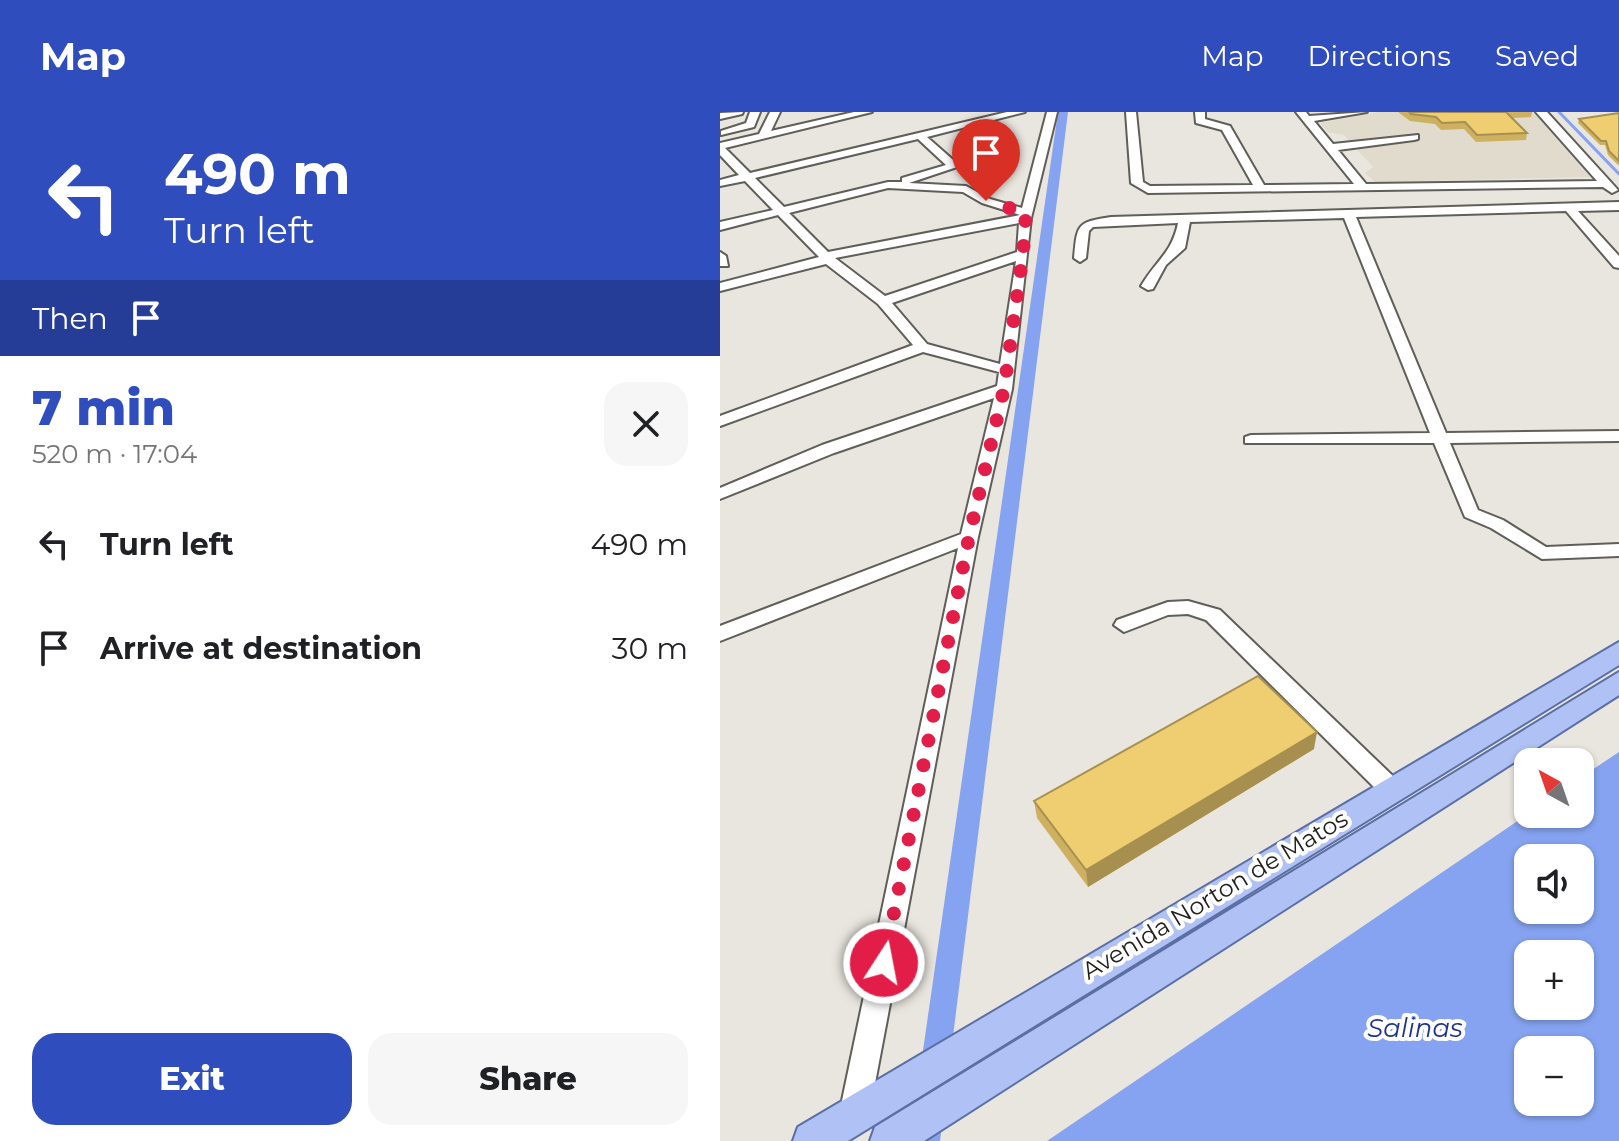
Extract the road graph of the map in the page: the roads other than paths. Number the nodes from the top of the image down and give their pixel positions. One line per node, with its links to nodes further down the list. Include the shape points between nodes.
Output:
1 (738, 112): 13 (street)
2 (755, 112): 14 (street, via 750,125)
3 (775, 112): 15 (street)
4 (867, 112): 15 (street)
5 (1020, 112): 16 (street)
6 (1052, 112): 31 (street)
7 (1131, 112): 25 (street, via 1137,183 1143,188)
8 (1200, 112): 25 (street, via 1200,121 1226,128)
9 (1362, 112): 11 (street)
10 (1541, 112): 22 (street)
11 (1350, 113): 12 (street)
12 (1304, 115): 19 (street)
13 (720, 116)
14 (720, 134)
15 (764, 135): 18 (street)
16 (920, 136): 20 (street); 23 (street, via 954,166)
17 (1414, 137): 19 (street)
18 (720, 148): 20 (street)
19 (1331, 148): 24 (street)
20 (745, 178): 21 (street); 29 (street)
21 (720, 183)
22 (1608, 184): 24 (street); 26 (street)
23 (888, 185): 29 (street); 31 (street, via 966,189)
24 (1363, 188): 25 (street)
25 (1261, 189)
26 (1619, 200)
27 (1619, 206): 28 (street)
28 (1571, 210): 30 (street); 37 (street)
29 (780, 211): 33 (street); 35 (street)
30 (1349, 215): 32 (street); 46 (street)
31 (1025, 216): 34 (street); 35 (street)
32 (1185, 219): 36 (street, via 1089,224 1083,230); 38 (street, via 1179,248 1161,263)
33 (720, 226)
34 (1023, 254): 40 (street); 42 (street)
35 (827, 258): 39 (street); 40 (street)
36 (1080, 258)
37 (1619, 264)
38 (1148, 286)
39 (720, 287)
40 (883, 301): 41 (street)
41 (922, 347): 42 (street); 43 (street)
42 (1006, 379): 47 (street); 48 (street)
43 (720, 421)
44 (1619, 436): 46 (street)
45 (1251, 440): 46 (street)
46 (1439, 441): 49 (street, via 1471,513 1542,553)
47 (720, 494)
48 (969, 537): 51 (street); 55 (street)
49 (1619, 550)
50 (1124, 625): 54 (street, via 1190,604 1213,615)
51 (720, 634)
52 (1619, 652): 54 (main road, Avenida Norton de Matos)
53 (1619, 682): 57 (main road, Avenida Norton de Matos)
54 (1390, 788): 55 (main road, Avenida Norton de Matos)
55 (869, 1106): 56 (main road, Avenida Norton de Matos)
56 (812, 1141)
57 (889, 1141)

